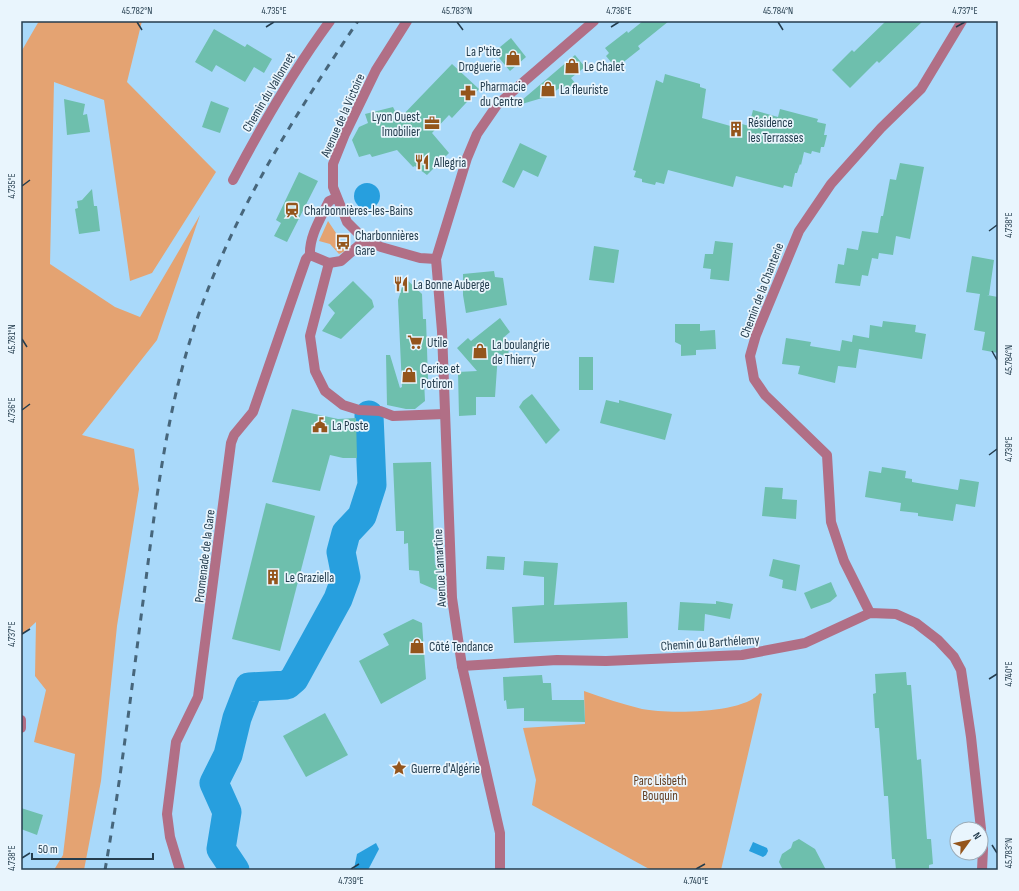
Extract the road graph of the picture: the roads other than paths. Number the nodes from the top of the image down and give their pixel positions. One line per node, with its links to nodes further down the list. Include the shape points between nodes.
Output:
1 (330, 21): 5 (street, Chemin du Vallonnet, via 269,112)
2 (407, 21): 6 (street, Avenue de la Victoire, via 376,70 335,158 333,179)
3 (594, 21): 9 (street, via 497,104 478,134 467,158)
4 (962, 21): 12 (street, Chemin de la Chanterie, via 921,89 881,128 831,184 799,231 756,335 750,356 754,379 765,395 826,455 831,522 844,561)
5 (233, 180)
6 (336, 198): 7 (street, Avenue de la Victoire, via 347,222); 8 (street, via 329,201 318,223 309,243)
7 (365, 240): 9 (street, Avenue de la Victoire, via 420,258); 10 (street, via 341,261)
8 (310, 255): 10 (street); 17 (street, Promenade de la Gare, via 299,278 253,412 234,435 231,444 198,697 176,742 167,814 170,836)
9 (436, 259): 11 (street, Avenue Lamartine)
10 (329, 263): 11 (street, via 310,336 315,371 325,391 343,405 363,411 394,416)
11 (445, 414): 13 (street, Avenue Lamartine, via 452,598)
12 (870, 613): 13 (street, Chemin du Barthélemy, via 805,643 742,655 606,661 558,660); 16 (street, Chemin du Barthélemy, via 896,614 916,623 938,640 954,657 961,670 972,737)
13 (462, 666): 18 (street, Avenue Lamartine, via 500,833)
14 (21, 720): 15 (street)
15 (21, 728)
16 (980, 821)
17 (180, 870)
18 (500, 870)

